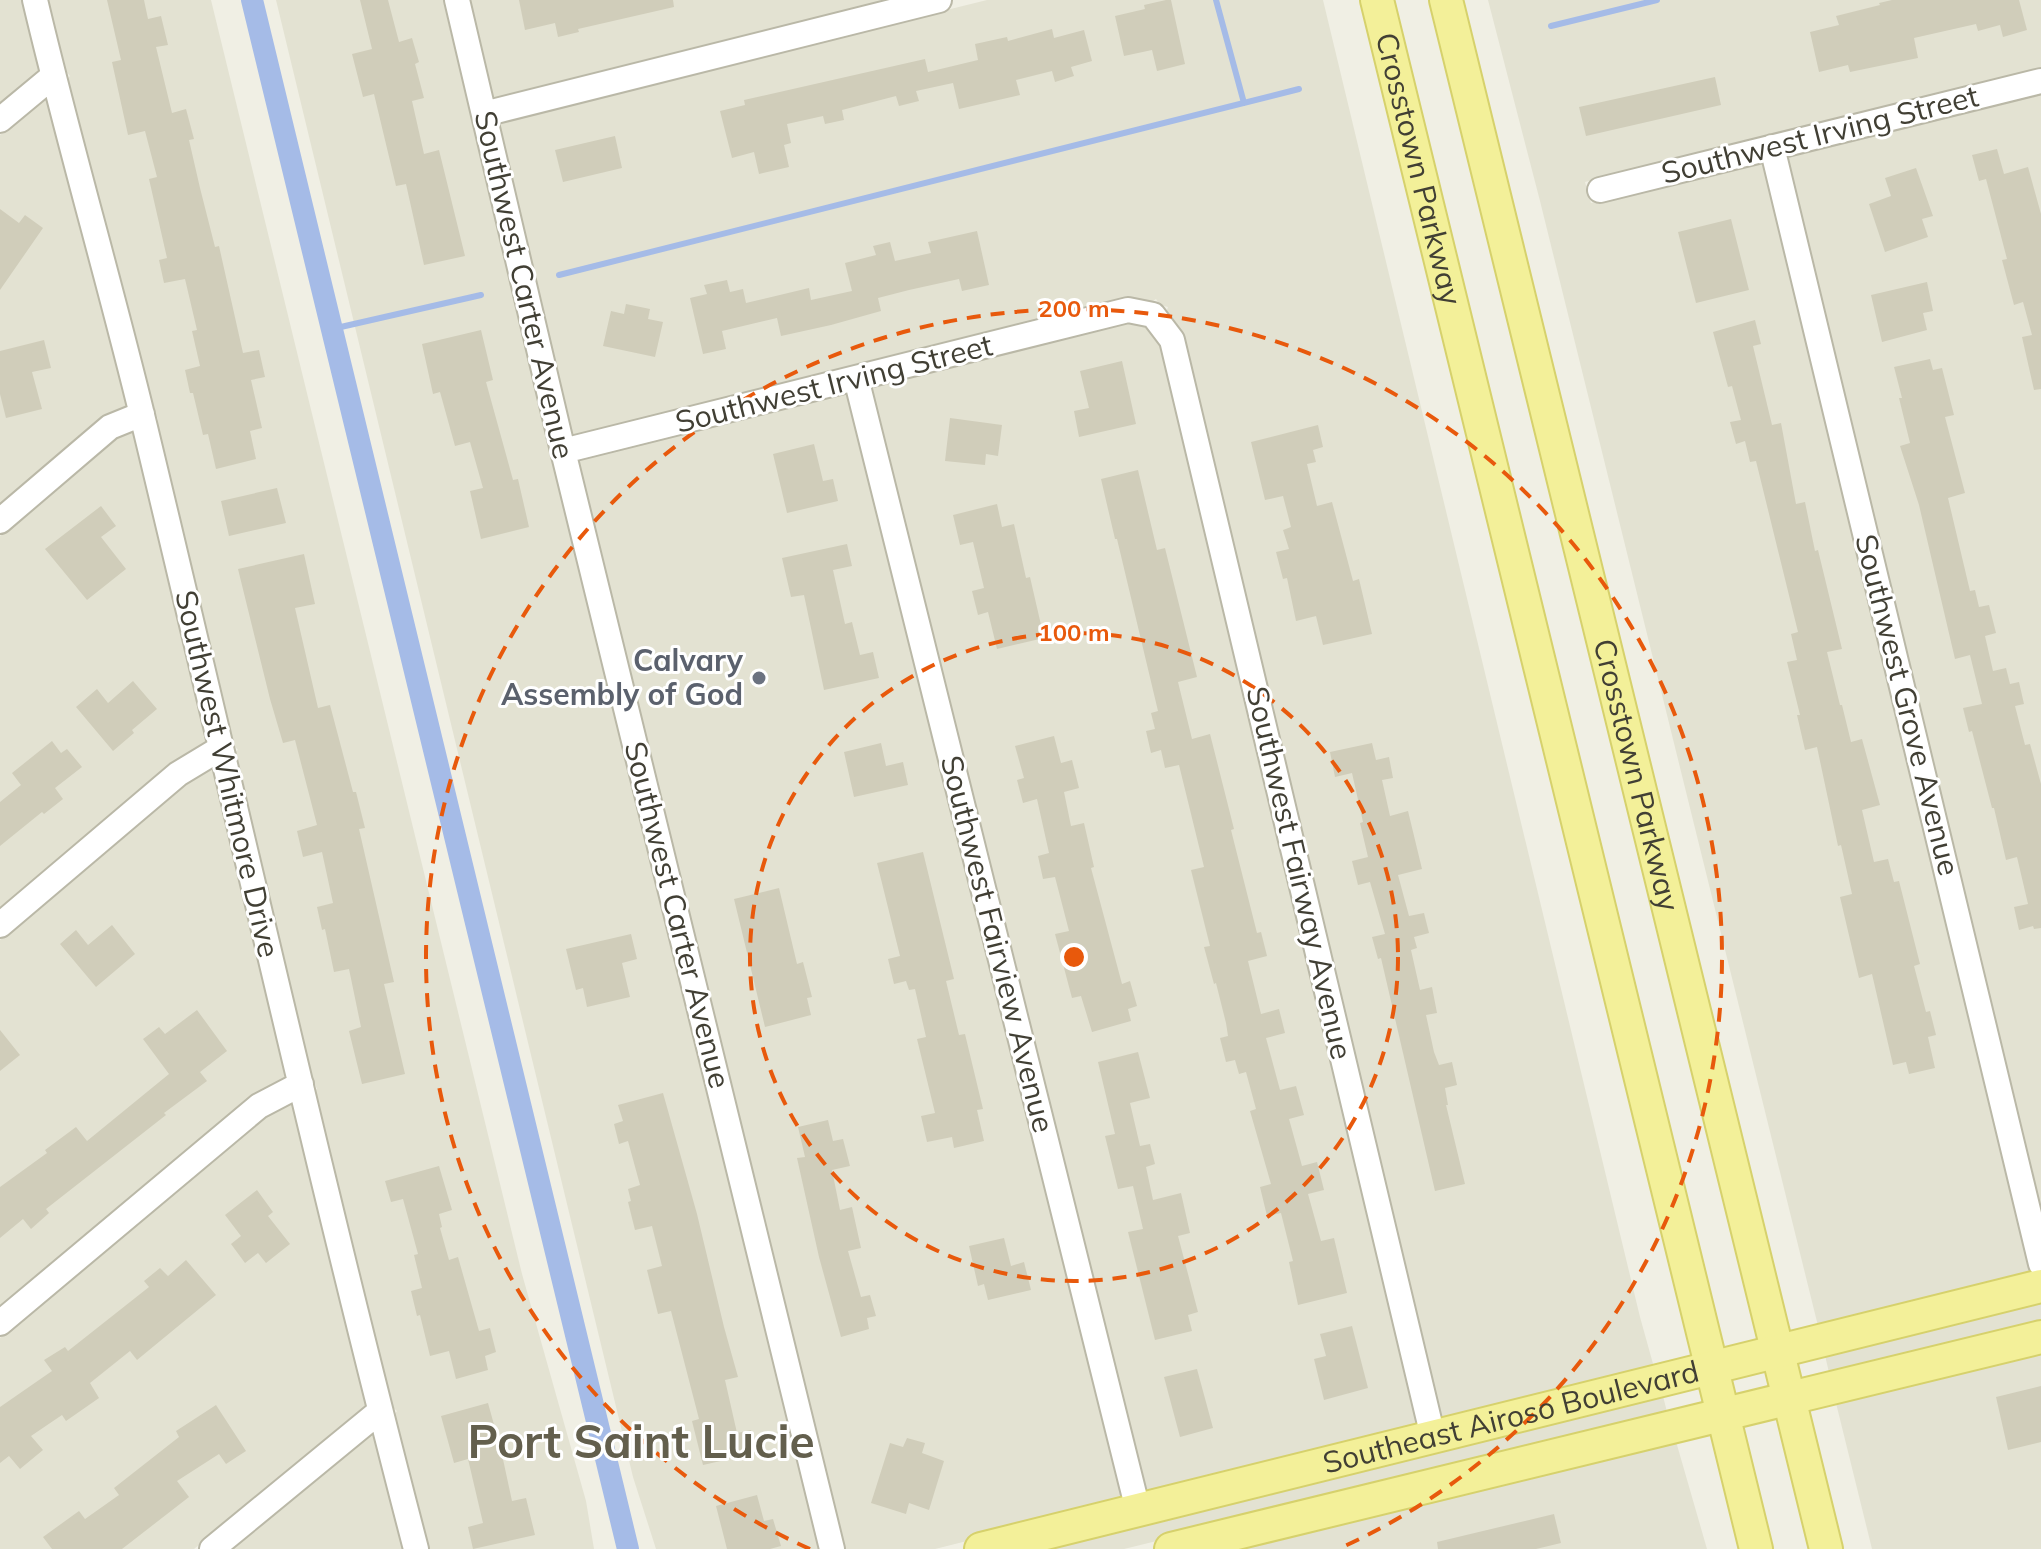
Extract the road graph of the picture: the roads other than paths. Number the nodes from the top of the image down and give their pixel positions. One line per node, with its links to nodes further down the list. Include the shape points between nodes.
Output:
1 (35, 0): 6 (street, Southwest Whitmore Drive)
2 (457, 0): 8 (street, Southwest Carter Avenue)
3 (939, 0): 8 (street)
4 (1377, 0): 25 (main road, Crosstown Parkway)
5 (1446, 0): 24 (main road, Crosstown Parkway)
6 (53, 76): 9 (street); 14 (street, Southwest Whitmore Drive)
7 (2041, 81): 10 (street, Southwest Irving Street)
8 (484, 114): 15 (street, Southwest Carter Avenue)
9 (0, 120)
10 (1772, 147): 11 (street, Southwest Irving Street); 20 (street, Southwest Grove Avenue)
11 (1600, 190)
12 (1153, 315): 13 (street, Southwest Irving Street, via 1128,310); 29 (street, Southwest Fairway Avenue, via 1172,340)
13 (856, 378): 15 (street, Southwest Irving Street); 30 (street, Southwest Fairview Avenue)
14 (142, 414): 16 (street, via 110,427); 17 (street, Southwest Whitmore Drive)
15 (563, 451): 33 (street, Southwest Carter Avenue)
16 (0, 521)
17 (221, 748): 18 (street, via 178,774); 19 (street, Southwest Whitmore Drive)
18 (0, 925)
19 (301, 1084): 22 (street, via 259,1106); 27 (street, Southwest Whitmore Drive)
20 (2041, 1264)
21 (2041, 1286): 24 (main road, Southeast Airoso Boulevard)
22 (0, 1323)
23 (2041, 1337): 26 (main road, Southeast Airoso Boulevard)
24 (1778, 1351): 25 (main road, Southeast Airoso Boulevard); 26 (main road, Crosstown Parkway)
25 (1712, 1368): 28 (main road, Crosstown Parkway); 29 (main road, Southeast Airoso Boulevard)
26 (1788, 1398): 28 (main road, Southeast Airoso Boulevard); 37 (main road, Crosstown Parkway)
27 (380, 1411): 31 (street); 32 (street, Southwest Whitmore Drive)
28 (1723, 1415): 35 (main road, Southeast Airoso Boulevard); 36 (main road, Crosstown Parkway)
29 (1433, 1437): 30 (main road, Southeast Airoso Boulevard)
30 (1138, 1510): 34 (main road, Southeast Airoso Boulevard)
31 (212, 1549)
32 (416, 1549)
33 (832, 1549)
34 (981, 1549)
35 (1171, 1549)
36 (1756, 1549)
37 (1826, 1549)

